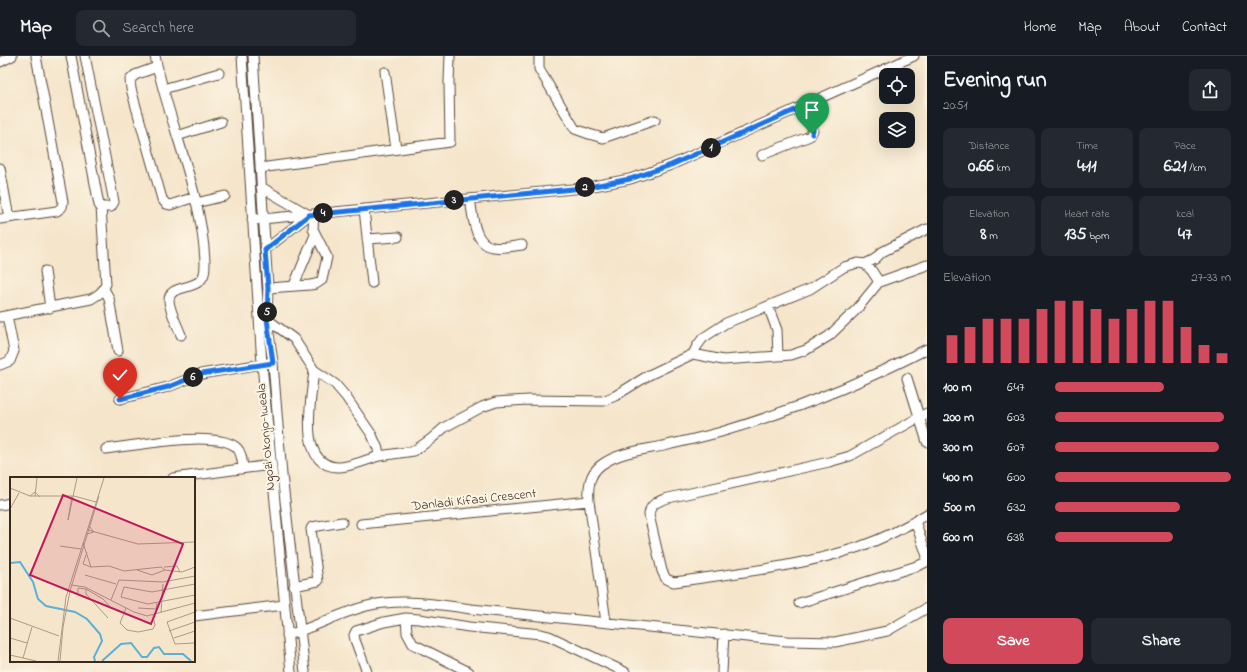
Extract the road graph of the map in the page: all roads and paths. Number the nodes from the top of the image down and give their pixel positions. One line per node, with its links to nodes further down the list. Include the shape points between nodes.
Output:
1 (12, 56): 11 (street)
2 (36, 56): 31 (street, via 63,202 57,211)
3 (71, 56): 28 (street)
4 (85, 56): 28 (street, via 114,202 111,207)
5 (155, 56): 12 (street)
6 (242, 56): 33 (street, Ngozi Okonjo-Iweala)
7 (253, 56): 23 (street, Ngozi Okonjo-Iweala)
8 (450, 56): 20 (street, via 450,142)
9 (539, 56): 17 (street, via 538,69 575,129 603,138)
10 (914, 56): 16 (street)
11 (0, 62)
12 (157, 67): 15 (street); 27 (street, via 134,75 130,80 162,199 170,205)
13 (385, 72): 20 (street)
14 (219, 73): 15 (street)
15 (163, 88): 19 (street)
16 (804, 106): 21 (street, via 813,130 812,134); 26 (street, via 671,165 630,179 583,188)
17 (655, 120)
18 (221, 122): 19 (street)
19 (177, 136): 27 (street)
20 (396, 150): 23 (street)
21 (762, 155)
22 (0, 168): 31 (street)
23 (260, 168): 24 (street, Ngozi Okonjo-Iweala)
24 (261, 187): 30 (street); 32 (street, Ngozi Okonjo-Iweala)
25 (225, 196): 27 (street)
26 (470, 199): 29 (street); 38 (street, via 476,231 481,240 492,248)
27 (195, 200): 52 (street, via 205,273 202,280 193,286 174,290 170,296 171,309)
28 (101, 208): 47 (street, via 106,284)
29 (364, 209): 30 (street); 37 (street)
30 (312, 214): 32 (street); 35 (street); 39 (street)
31 (4, 218)
32 (263, 219): 33 (street); 39 (street, Ngozi Okonjo-Iweala)
33 (252, 220): 58 (street, Ngozi Okonjo-Iweala)
34 (927, 229): 40 (street, via 882,252 876,259)
35 (315, 234): 45 (street); 45 (street, via 327,257 322,280 316,284)
36 (398, 237): 37 (street)
37 (367, 239): 44 (street)
38 (522, 245)
39 (265, 250): 46 (street, Ngozi Okonjo-Iweala)
40 (865, 264): 43 (street); 48 (street, via 844,267 810,288)
41 (927, 265): 43 (street)
42 (45, 271): 49 (street)
43 (879, 282): 56 (street, via 857,309 829,336 806,350)
44 (372, 284)
45 (294, 285): 46 (street)
46 (268, 288): 51 (street, Ngozi Okonjo-Iweala)
47 (104, 289): 49 (street, via 91,299); 54 (street, via 109,298)
48 (768, 306): 55 (street, via 726,323 703,338); 56 (street, via 776,330)
49 (50, 308): 50 (street)
50 (4, 317): 59 (street, via 14,351 10,361)
51 (267, 319): 57 (street, Ngozi Okonjo-Iweala); 60 (street, via 294,339)
52 (181, 335)
53 (927, 349): 70 (street, via 828,396 774,415 721,432 613,458 600,466 590,478)
54 (118, 351)
55 (693, 354): 56 (street, via 723,360); 66 (street, via 603,400 496,402 445,427 414,451)
56 (778, 356)
57 (273, 363): 58 (street); 78 (street, Ngozi Okonjo-Iweala)
58 (262, 364): 62 (street, via 201,374 168,387); 67 (street, Ngozi Okonjo-Iweala)
59 (0, 365)
60 (314, 370): 66 (street, via 335,384 346,397 372,434); 66 (street, via 309,435 317,458 327,466 338,468)
61 (907, 378): 63 (street)
62 (120, 399)
63 (923, 415): 64 (street); 74 (street, via 850,456 664,499 655,502 649,515 662,571 666,579 674,582 765,570 838,554)
64 (927, 442)
65 (106, 449): 68 (street, via 189,438 227,442 238,448)
66 (379, 456)
67 (271, 465): 68 (street); 80 (street, Ngozi Okonjo-Iweala)
68 (243, 468): 69 (street)
69 (180, 477)
70 (589, 501): 76 (street, Danladi Kifasi Crescent); 85 (street)
71 (10, 503): 72 (street)
72 (0, 505)
73 (927, 514): 74 (street)
74 (915, 521): 77 (street)
75 (342, 522): 78 (street, via 312,527 318,581)
76 (361, 524)
77 (927, 556): 79 (street, via 926,562 920,565)
78 (294, 586): 87 (street, Ngozi Okonjo-Iweala)
79 (799, 603)
80 (284, 605): 83 (street); 89 (street, Ngozi Okonjo-Iweala)
81 (471, 609): 85 (street); 86 (street); 87 (street, via 396,602 344,613)
82 (926, 611): 88 (street, via 887,632 835,642 787,641)
83 (195, 616)
84 (406, 618): 86 (street); 92 (street, via 356,631 355,640); 93 (street, via 407,633 413,644)
85 (606, 622): 88 (street)
86 (469, 627): 94 (street, via 549,636)
87 (300, 632): 89 (street); 91 (street, Ngozi Okonjo-Iweala)
88 (724, 634): 95 (street)
89 (287, 635): 90 (street, Ngozi Okonjo-Iweala)
90 (291, 672)
91 (305, 672)
92 (367, 672)
93 (469, 672)
94 (625, 672)
95 (722, 672)

